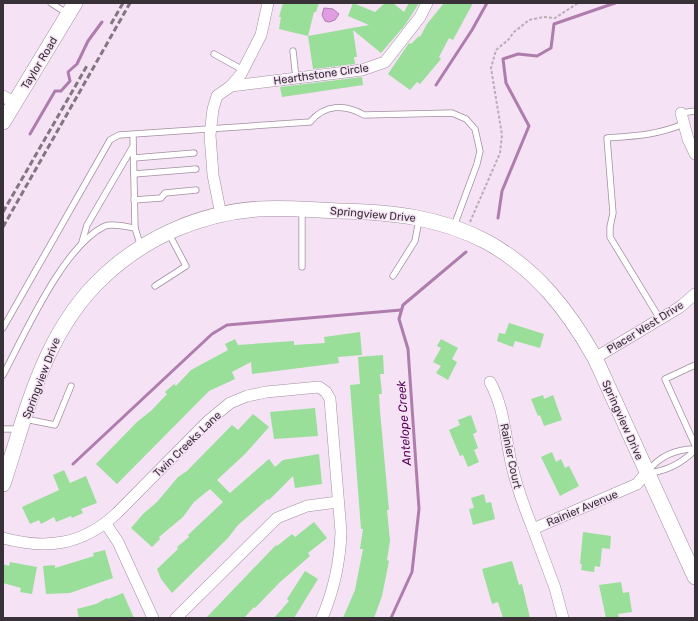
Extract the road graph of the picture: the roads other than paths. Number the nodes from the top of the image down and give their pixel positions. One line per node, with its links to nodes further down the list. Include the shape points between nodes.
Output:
1 (51, 3): 4 (lane)
2 (268, 3): 7 (street, via 261,35)
3 (427, 3): 8 (street, Hearthstone Circle, via 420,17 385,62 362,70)
4 (72, 9): 10 (street, Taylor Road)
5 (293, 51): 8 (lane)
6 (214, 54): 7 (lane)
7 (243, 70): 9 (street)
8 (296, 78): 9 (street, Hearthstone Circle)
9 (231, 86): 15 (street, via 217,96)
10 (9, 99): 13 (street, Taylor Road)
11 (695, 111): 12 (lane)
12 (681, 113): 14 (street)
13 (3, 122)
14 (683, 124): 19 (street); 37 (lane, via 666,132 608,138 613,213 610,237)
15 (211, 129): 16 (lane); 26 (street, via 213,175); 29 (lane, via 310,122 326,109 352,108 364,115 452,113 466,119 475,129 480,151)
16 (132, 135): 17 (lane); 38 (lane, via 119,135 110,140)
17 (133, 147): 20 (lane); 31 (lane, via 87,225)
18 (194, 153): 20 (lane)
19 (695, 154)
20 (134, 158): 22 (lane)
21 (196, 169): 22 (lane)
22 (134, 174): 24 (lane)
23 (196, 190): 24 (lane, via 164,193 161,198)
24 (134, 200): 28 (lane)
25 (302, 209): 26 (street, Springview Drive, via 260,209); 27 (street, Springview Drive, via 378,212); 33 (lane)
26 (220, 214): 30 (street, Springview Drive)
27 (419, 217): 29 (street, Springview Drive); 34 (lane, via 415,241)
28 (135, 228): 31 (lane, via 106,226); 32 (lane)
29 (460, 229): 39 (street, Springview Drive, via 506,254 539,280 575,324)
30 (168, 232): 32 (street, Springview Drive); 35 (lane, via 186,266)
31 (82, 243): 41 (lane, via 48,292)
32 (142, 247): 44 (street, Springview Drive, via 87,292 54,339)
33 (302, 267)
34 (393, 276)
35 (155, 286)
36 (695, 294): 37 (street, Placer West Drive)
37 (660, 319): 39 (street, Placer West Drive)
38 (3, 328)
39 (595, 358): 48 (street, Springview Drive)
40 (695, 365): 46 (lane, via 665,379)
41 (3, 375)
42 (490, 382): 52 (street, Rainier Court, via 502,410 517,488)
43 (71, 386): 44 (lane, via 55,425)
44 (23, 424): 45 (lane); 49 (street, Springview Drive)
45 (3, 429)
46 (695, 445)
47 (695, 449): 48 (lane, via 685,460 662,472); 48 (lane, via 680,449 656,461)
48 (646, 473): 52 (street, Rainier Avenue, via 637,484); 54 (street, Springview Drive)
49 (3, 484)
50 (338, 502): 51 (street, Twin Creeks Lane, via 330,399 326,392 318,387 266,392 230,403 207,422); 56 (street, via 307,506 277,518); 57 (street, Twin Creeks Lane, via 341,532 339,560)
51 (106, 524): 53 (street, Twin Creeks Lane, via 79,538 49,545); 55 (street, via 118,542)
52 (533, 529): 58 (street, Rainier Avenue)
53 (3, 538)
54 (695, 577)
55 (153, 618)
56 (176, 618)
57 (322, 618)
58 (563, 618)

